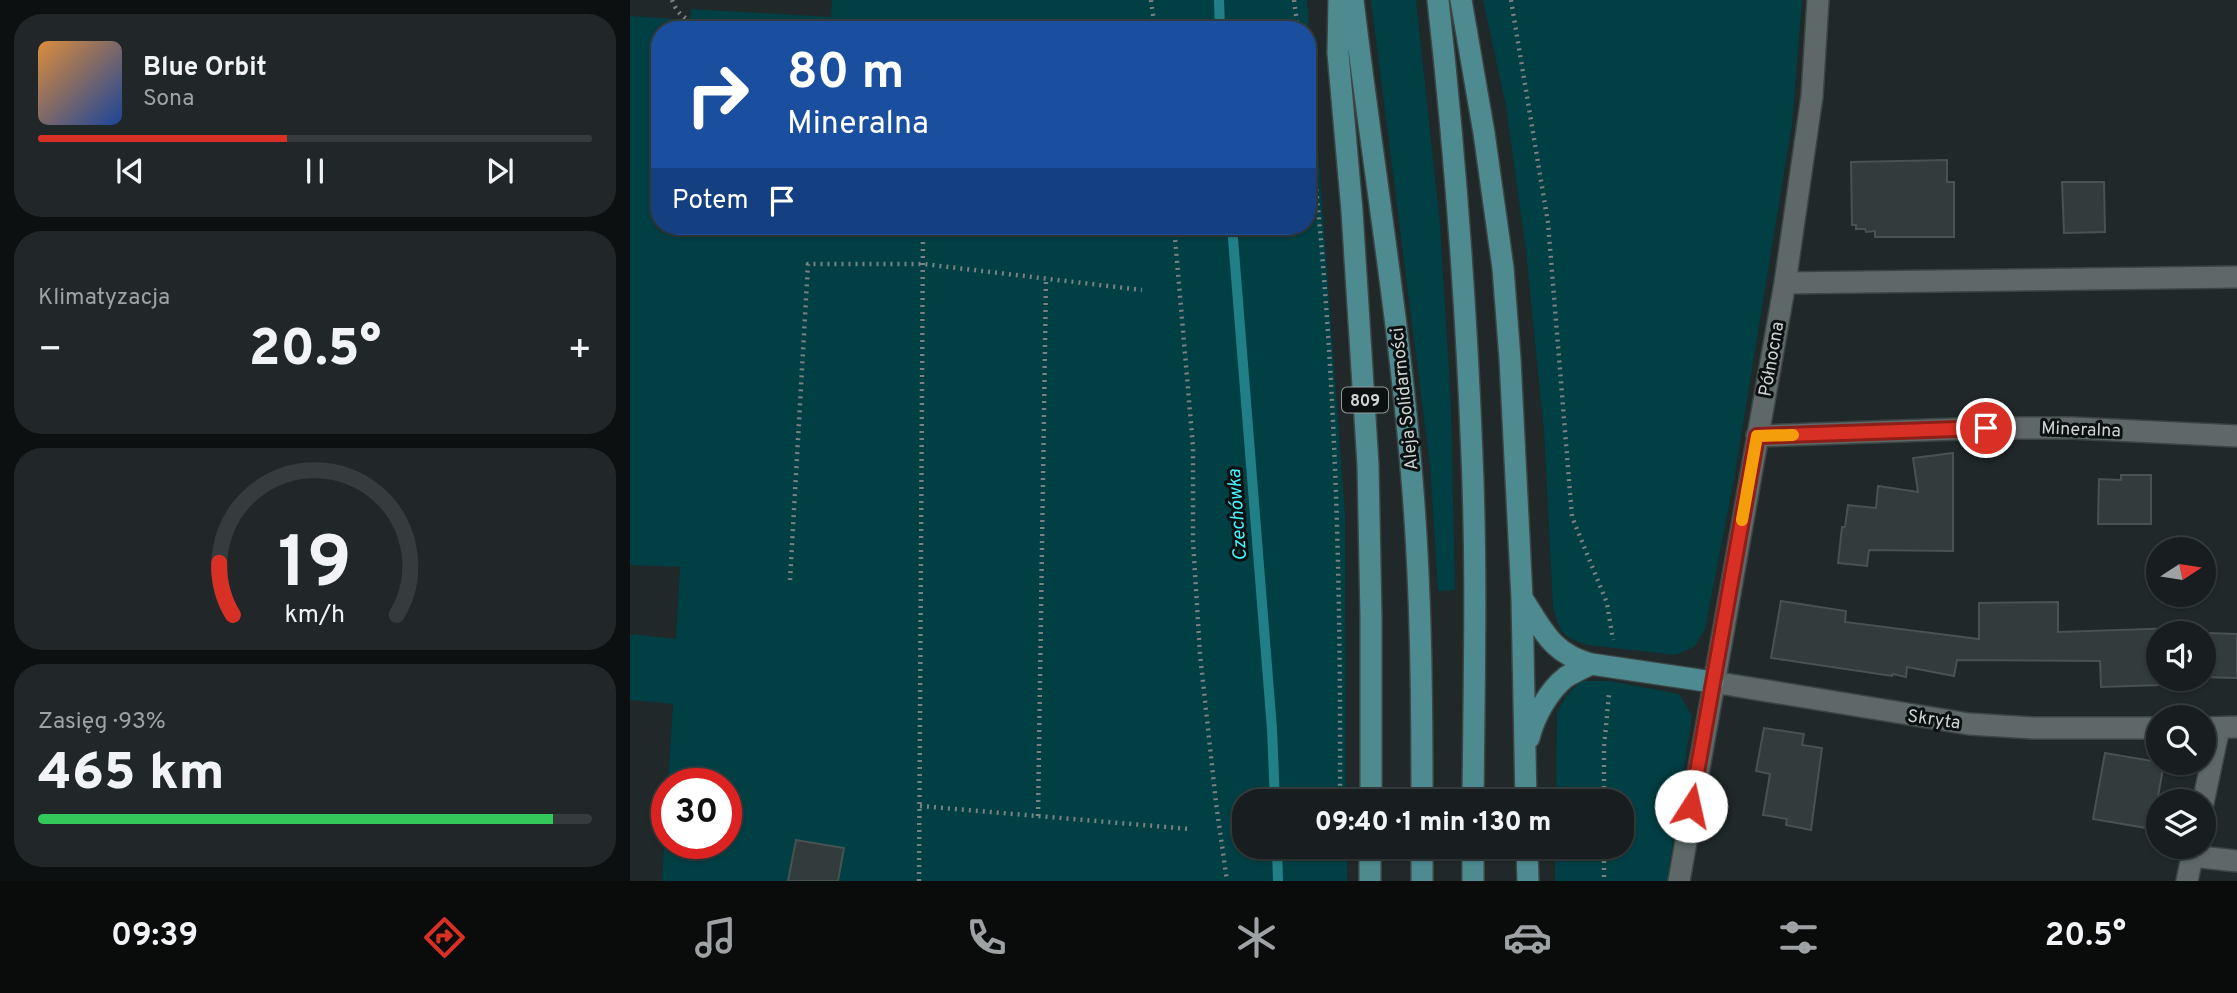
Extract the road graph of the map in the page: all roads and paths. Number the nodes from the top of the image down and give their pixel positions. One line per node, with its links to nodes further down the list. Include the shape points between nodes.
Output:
1 (672, 0): 10 (path)
2 (1151, 0): 11 (path)
3 (1294, 0): 12 (path)
4 (1339, 0): 31 (main road, 809, via 1338,54 1368,465)
5 (1353, 0): 32 (main road, Aleja Solidarności, via 1412,480)
6 (1438, 0): 33 (main road, via 1467,330 1475,572)
7 (1461, 0): 24 (main road, via 1503,268)
8 (1511, 0): 25 (path, via 1548,223 1572,517 1608,603 1614,649)
9 (1818, 0): 19 (street, Północna, via 1812,96)
10 (688, 21)
11 (1154, 21)
12 (1297, 21)
13 (1316, 196): 30 (path, via 1335,469)
14 (923, 235): 16 (path)
15 (1175, 235): 49 (path, via 1193,447 1200,654)
16 (923, 264): 18 (path); 23 (path, via 808,264); 37 (path)
17 (2237, 277): 19 (street)
18 (1046, 279): 20 (path); 38 (path)
19 (1785, 283): 21 (street, Północna)
20 (1142, 290)
21 (1757, 436): 22 (street, Mineralna, via 1986,428); 26 (street, Północna)
22 (2237, 436)
23 (790, 580)
24 (1522, 598): 25 (main road, via 1559,650 1572,659); 29 (main road)
25 (1601, 665): 26 (main road); 29 (main road, via 1567,676 1552,693 1531,730); 35 (path)
26 (1713, 682): 27 (street, Skryta, via 1969,724); 55 (street, Północna)
27 (2146, 728)
28 (2220, 728): 36 (street)
29 (1525, 753): 34 (main road)
30 (1340, 789)
31 (1371, 789)
32 (1423, 789)
33 (1474, 789)
34 (1526, 789)
35 (1604, 789)
36 (2206, 789)
37 (920, 806): 38 (path); 48 (path)
38 (1038, 816): 39 (path)
39 (1190, 829)
40 (2216, 857): 47 (street)
41 (1370, 859): 50 (main road)
42 (1422, 859): 51 (main road)
43 (1473, 859): 52 (main road)
44 (1527, 859): 53 (main road)
45 (1604, 859): 54 (path)
46 (2192, 859): 56 (street)
47 (2237, 861)
48 (919, 881)
49 (1227, 881)
50 (1370, 881)
51 (1422, 881)
52 (1473, 881)
53 (1528, 881)
54 (1605, 881)
55 (1679, 881)
56 (2187, 881)

